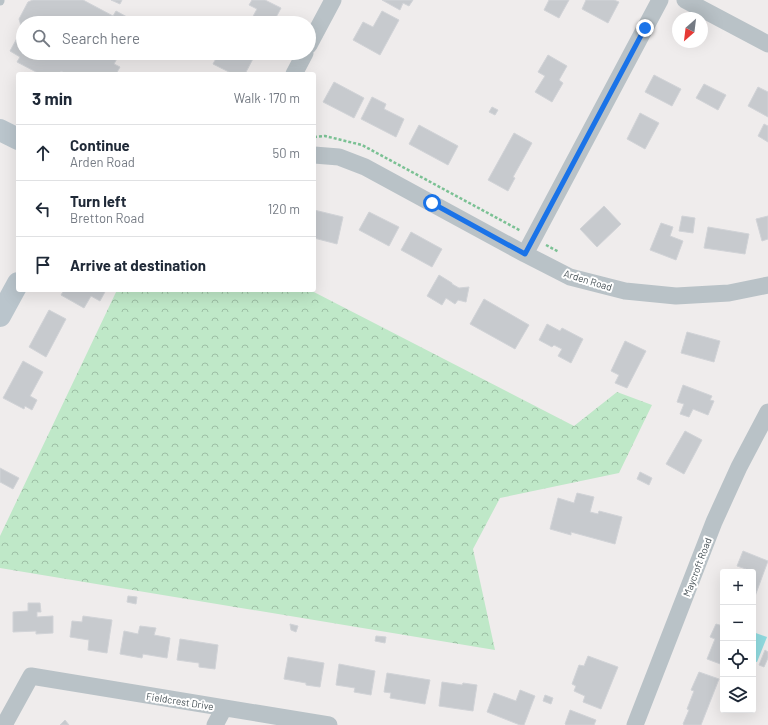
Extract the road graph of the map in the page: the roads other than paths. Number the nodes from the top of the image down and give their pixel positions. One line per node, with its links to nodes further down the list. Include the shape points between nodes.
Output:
1 (333, 0): 4 (street)
2 (660, 0): 11 (street)
3 (685, 0): 5 (street)
4 (316, 32)
5 (768, 44)
6 (301, 60): 7 (street)
7 (295, 72)
8 (0, 130): 9 (street)
9 (16, 138)
10 (316, 155): 11 (street, Arden Road, via 339,157 365,167)
11 (525, 254): 12 (street, Arden Road, via 570,277 625,291 676,296 729,293)
12 (768, 285)
13 (16, 287): 14 (street)
14 (0, 316)
15 (768, 412): 20 (street, Maycroft Road, via 714,522)
16 (224, 708): 17 (street, Fieldcrest Drive, via 31,676); 18 (street); 19 (street, Fieldcrest Drive)
17 (4, 725)
18 (215, 725)
19 (329, 725)
20 (635, 725)

